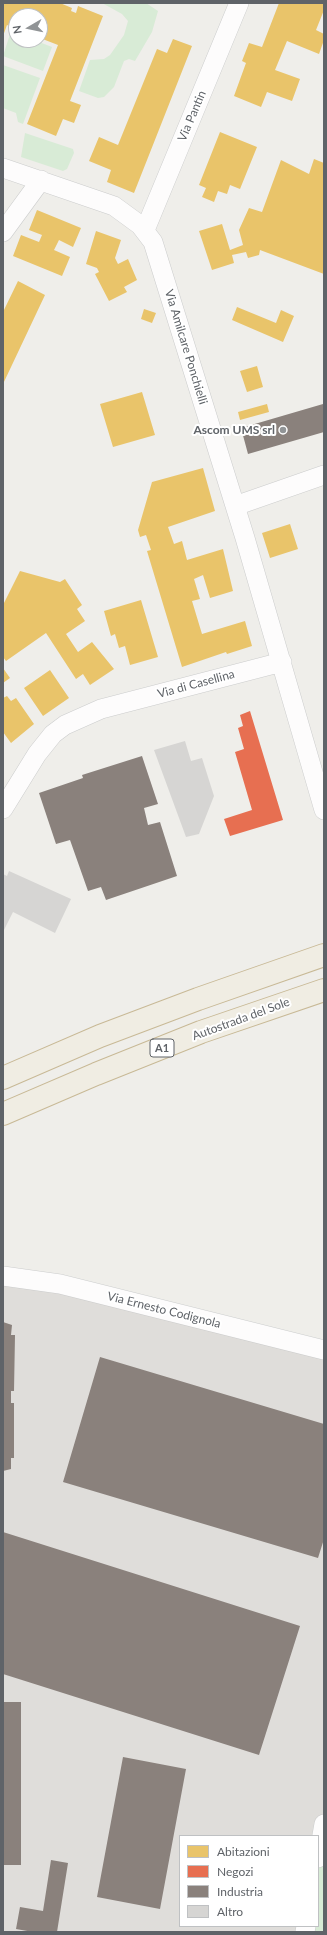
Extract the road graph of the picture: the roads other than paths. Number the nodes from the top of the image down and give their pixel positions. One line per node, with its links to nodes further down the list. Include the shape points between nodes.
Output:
1 (240, 3): 4 (street, Via Pantin)
2 (3, 168): 3 (street, Via Amilcare Ponchielli)
3 (41, 180): 4 (street, Via Amilcare Ponchielli, via 114,206); 5 (street)
4 (145, 230): 7 (street, Via Amilcare Ponchielli, via 157,250)
5 (3, 232)
6 (324, 475): 7 (street)
7 (235, 506): 8 (street, Via Amilcare Ponchielli)
8 (282, 662): 9 (street, Via di Casellina, via 101,710 65,725 53,734 40,750); 10 (street)
9 (3, 809)
10 (324, 810)
11 (324, 955): 13 (highway, via 107,1033)
12 (324, 990): 14 (highway, Autostrada del Sole / A1, via 201,1032)
13 (3, 1078)
14 (3, 1114)
15 (3, 1276): 16 (street, Via Ernesto Codignola, via 60,1284)
16 (324, 1350)
17 (324, 1824): 18 (street)
18 (319, 1852)

